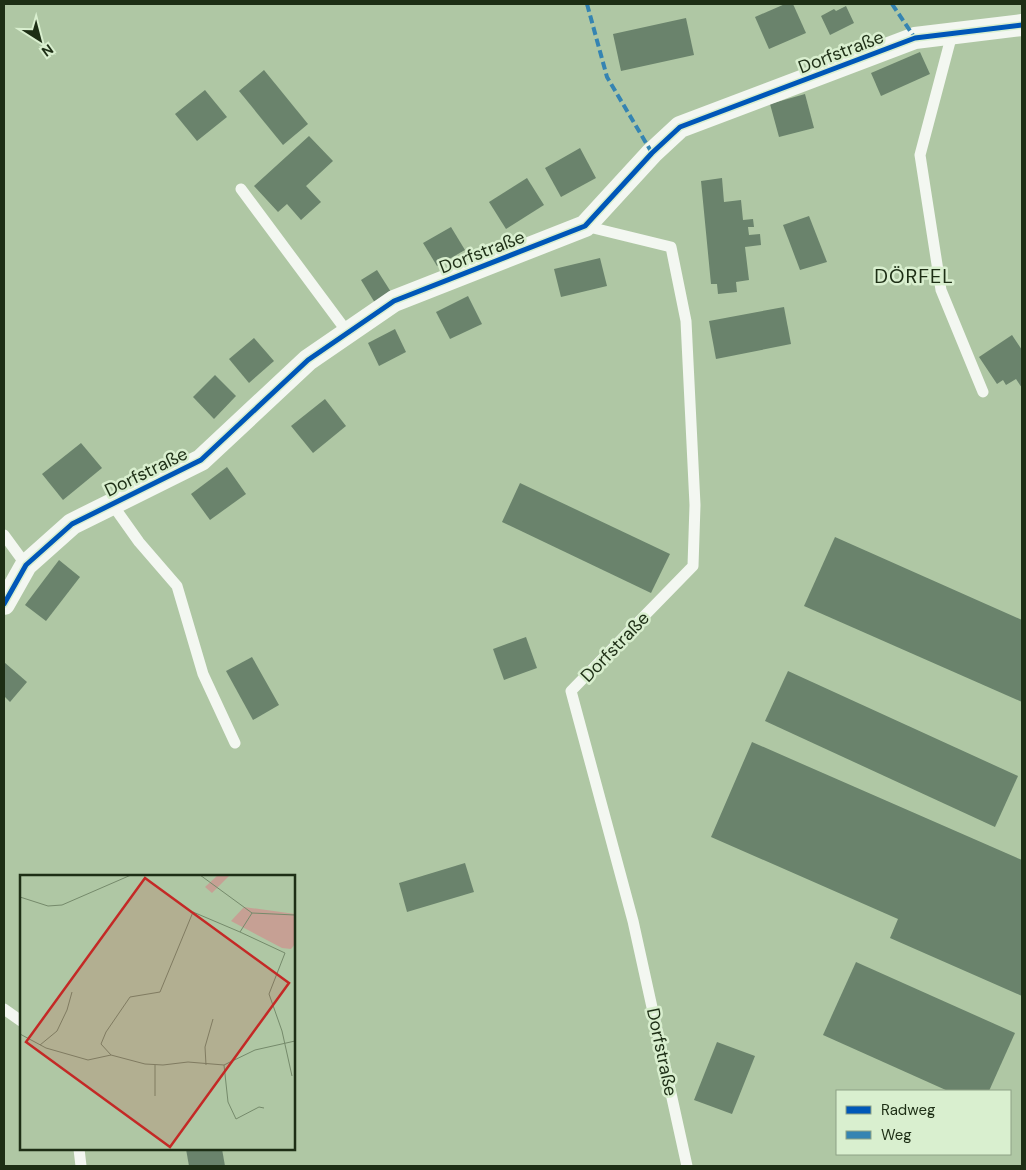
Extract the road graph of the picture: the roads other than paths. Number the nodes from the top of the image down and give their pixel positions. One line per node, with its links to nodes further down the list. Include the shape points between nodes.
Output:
1 (1022, 25): 2 (street, Dorfstraße)
2 (952, 34): 4 (street, Dorfstraße, via 915,38 680,128 652,153); 6 (lane, via 920,155 941,290)
3 (241, 189): 5 (lane)
4 (585, 226): 5 (street, Dorfstraße, via 394,301); 16 (lane, Dorfstraße, via 671,247 686,321 695,506 693,566 571,691 633,921)
5 (348, 333): 7 (street, Dorfstraße, via 308,360 201,460)
6 (983, 392)
7 (112, 504): 9 (street, Dorfstraße, via 72,524); 11 (lane, Dorfstraße, via 177,586 203,674)
8 (4, 535): 9 (lane)
9 (26, 565): 10 (street, Dorfstraße)
10 (4, 604)
11 (235, 744)
12 (4, 1009): 13 (lane)
13 (20, 1020)
14 (78, 1150): 15 (lane)
15 (81, 1166)
16 (687, 1166)

